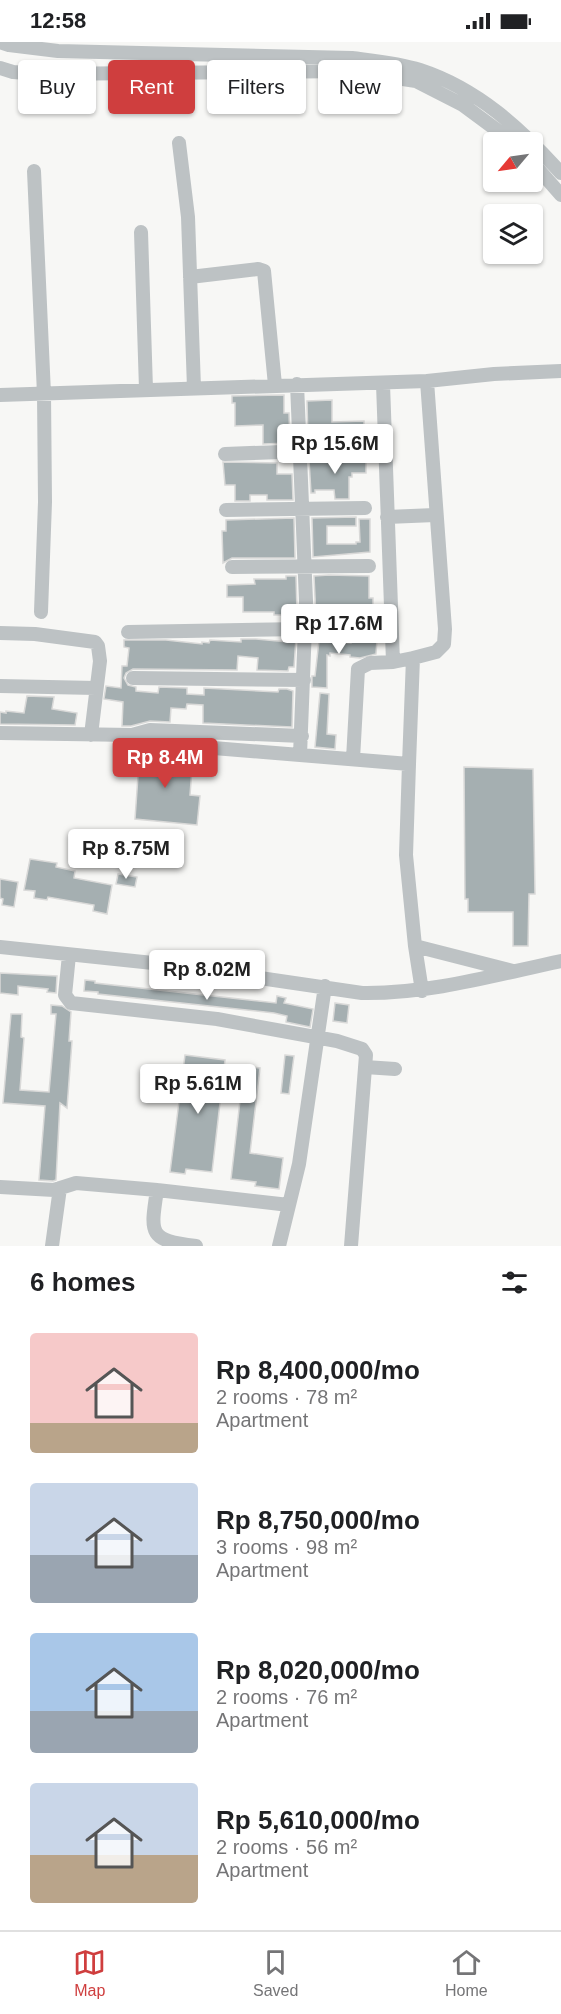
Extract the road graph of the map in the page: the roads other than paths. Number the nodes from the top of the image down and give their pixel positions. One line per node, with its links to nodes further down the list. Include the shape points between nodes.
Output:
1 (0, 42): 6 (street, via 58,51 387,62 447,81 509,119)
2 (0, 68): 3 (street, via 40,74 350,71 416,81 463,105)
3 (499, 132)
4 (179, 143): 10 (street)
5 (34, 171): 18 (street)
6 (561, 172)
7 (543, 175): 8 (street)
8 (561, 195)
9 (141, 232): 17 (street)
10 (190, 277): 15 (street, via 264,271); 16 (street)
11 (561, 371): 12 (street)
12 (427, 381): 14 (street); 26 (street)
13 (297, 384): 14 (street); 15 (street); 21 (street)
14 (383, 384): 27 (street)
15 (275, 385): 16 (street)
16 (194, 388): 17 (street)
17 (146, 389): 18 (street)
18 (44, 394): 19 (street); 31 (street)
19 (0, 395)
20 (363, 449): 21 (street)
21 (299, 452): 22 (street); 25 (street)
22 (225, 454)
23 (365, 508): 25 (street)
24 (225, 510): 25 (street)
25 (303, 510): 28 (street)
26 (435, 515): 27 (street); 36 (street, via 444,644 436,652)
27 (387, 517): 37 (street)
28 (306, 565): 29 (street); 30 (street); 33 (street)
29 (369, 566)
30 (232, 567)
31 (41, 612)
32 (371, 623): 33 (street)
33 (305, 629): 34 (street); 39 (street)
34 (128, 632)
35 (0, 633): 41 (street, via 94,642 100,660)
36 (413, 658): 37 (street); 48 (street)
37 (393, 662): 47 (street, via 370,663 358,669)
38 (133, 678): 39 (street)
39 (304, 680): 45 (street)
40 (0, 686): 41 (street)
41 (96, 688): 43 (street)
42 (0, 733): 43 (street)
43 (91, 735): 44 (street)
44 (132, 735): 45 (street, via 150,730); 46 (street, via 165,744)
45 (302, 736): 46 (street)
46 (300, 755): 47 (street)
47 (353, 759): 48 (street)
48 (410, 764): 49 (street, via 406,855)
49 (415, 946): 53 (street); 55 (street)
50 (0, 947): 51 (street)
51 (69, 955): 54 (street); 56 (street, via 66,995 71,1003 217,1019)
52 (561, 961): 53 (street)
53 (513, 971): 55 (street)
54 (325, 986): 55 (street, via 362,993); 56 (street)
55 (422, 991)
56 (316, 1038): 57 (street, via 362,1049); 62 (street, via 299,1164)
57 (365, 1067): 58 (street); 66 (street)
58 (395, 1069)
59 (0, 1187): 60 (street)
60 (60, 1188): 61 (street, via 76,1183); 64 (street)
61 (157, 1190): 62 (street); 63 (street, via 154,1227 158,1236)
62 (289, 1205): 65 (street)
63 (187, 1245)
64 (52, 1246)
65 (279, 1246)
66 (351, 1246)

